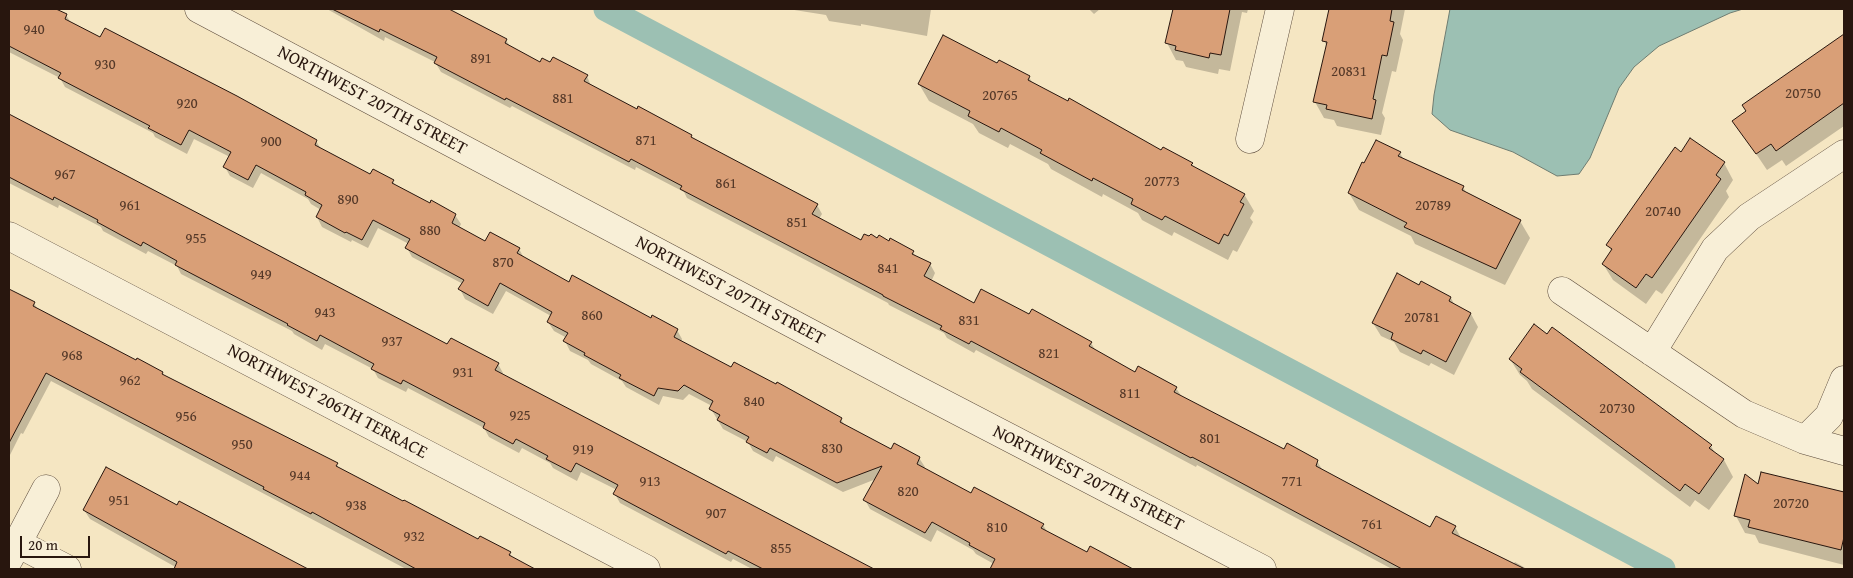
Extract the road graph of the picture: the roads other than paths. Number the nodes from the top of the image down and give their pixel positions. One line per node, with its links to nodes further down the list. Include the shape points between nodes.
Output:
1 (199, 9): 15 (street, NORTHWEST 207TH STREET)
2 (1280, 9): 3 (street)
3 (1250, 139)
4 (1844, 154): 7 (street, via 1749,217 1715,249)
5 (9, 236): 14 (street, NORTHWEST 206TH TERRACE)
6 (1562, 291): 7 (street)
7 (1652, 352): 9 (street, via 1744,414)
8 (1844, 380): 9 (street, via 1829,416)
9 (1805, 440): 10 (street)
10 (1844, 451)
11 (46, 488): 12 (street)
12 (13, 551): 13 (street)
13 (67, 569)
14 (646, 569)
15 (1262, 569)

